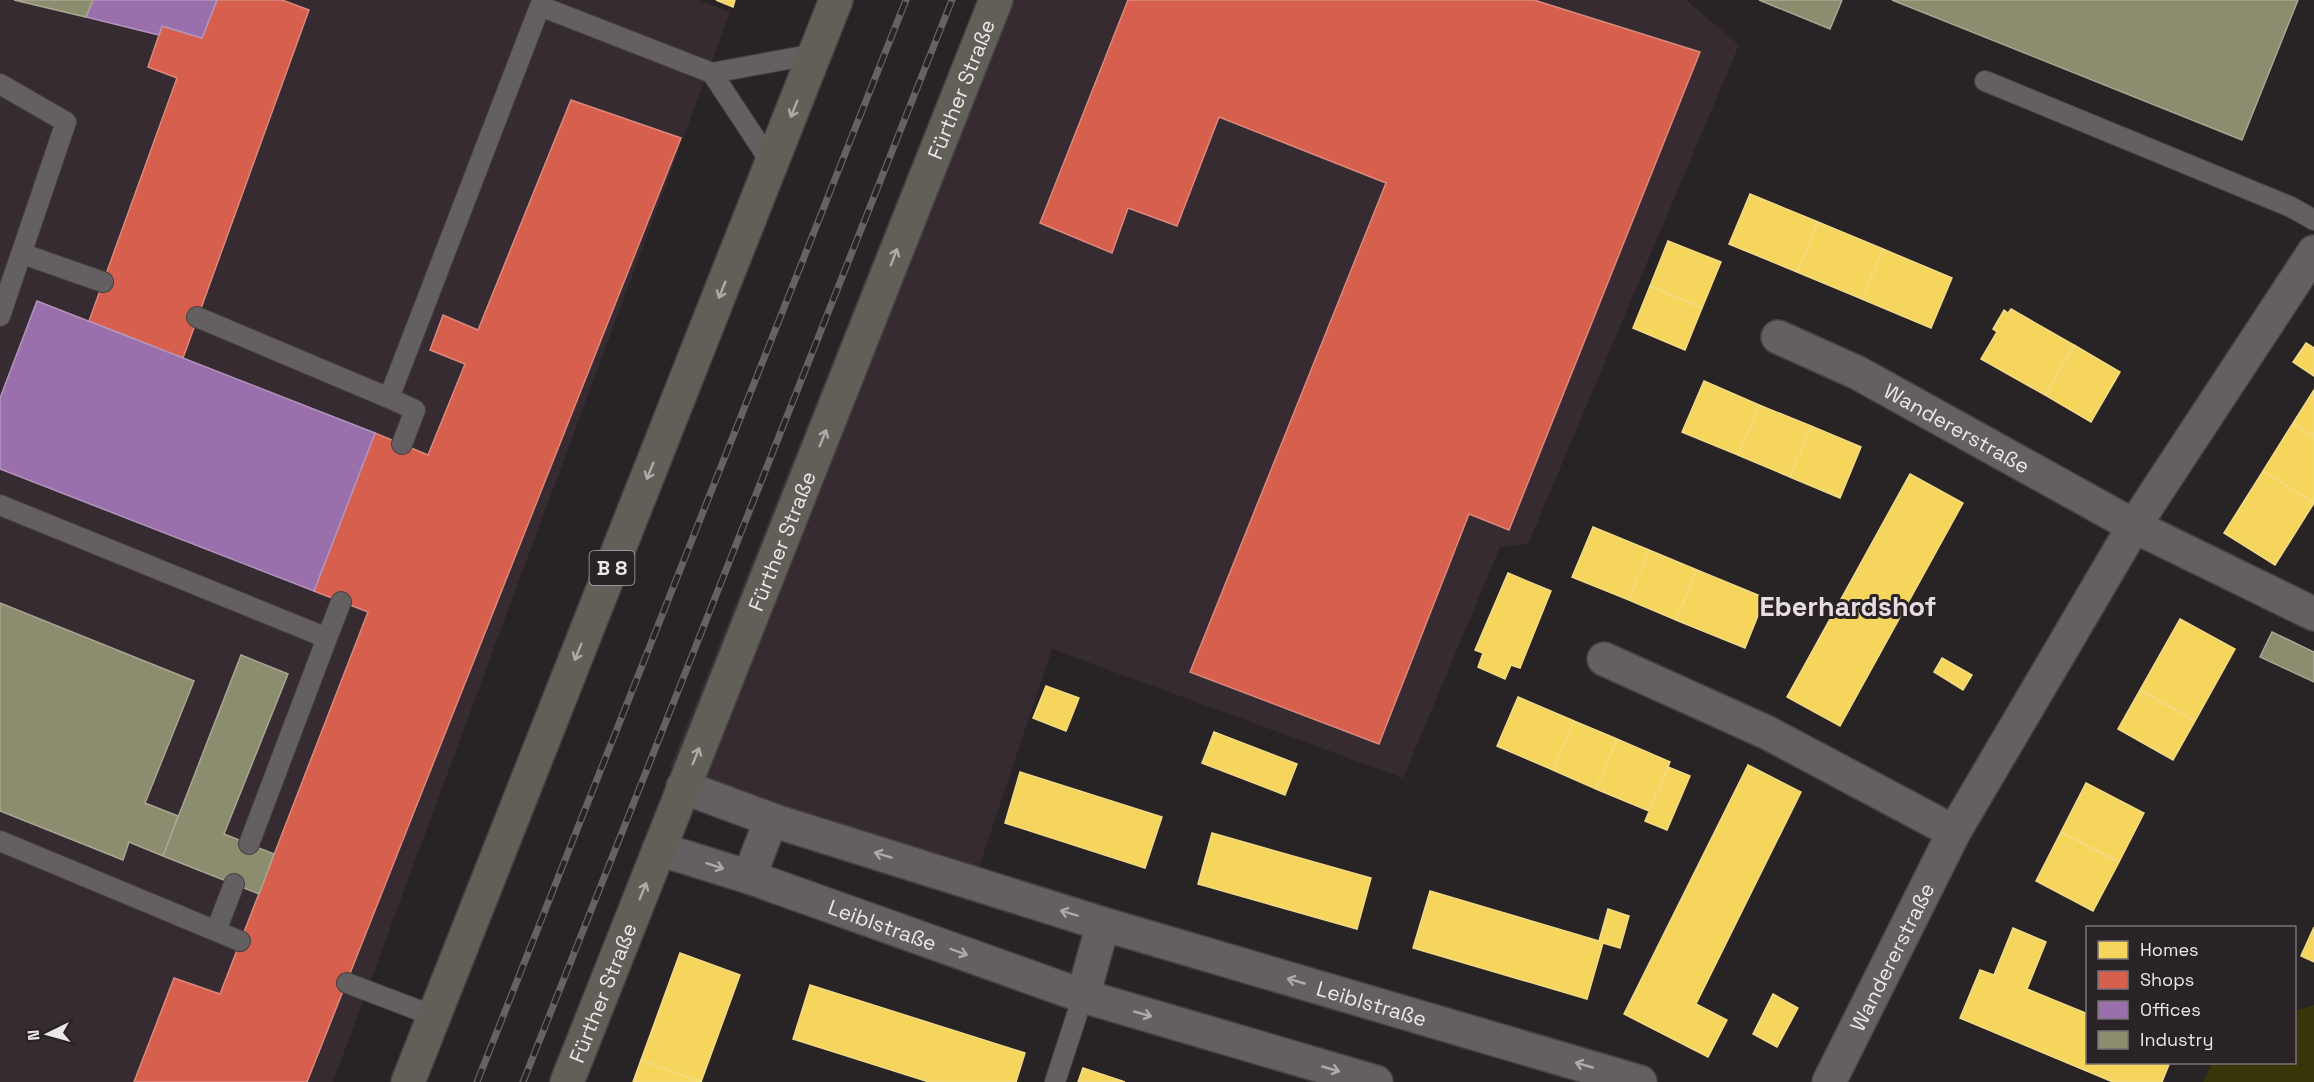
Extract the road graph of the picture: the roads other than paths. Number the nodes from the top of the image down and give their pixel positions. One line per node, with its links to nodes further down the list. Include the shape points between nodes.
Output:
1 (837, 0): 4 (main road, B 8)
2 (996, 0): 24 (main road, Fürther Straße, one-way to 2)
3 (532, 3): 5 (lane); 16 (lane)
4 (815, 54): 5 (lane); 8 (main road, B 8, one-way to 8)
5 (712, 74): 8 (lane)
6 (1985, 81): 9 (lane, via 2291,207)
7 (0, 84): 11 (lane, via 66,122)
8 (772, 164): 37 (main road, B 8, one-way to 37)
9 (2314, 220)
10 (2314, 252): 19 (street, Wandererstraße)
11 (23, 254): 12 (lane); 13 (lane)
12 (102, 282)
13 (0, 316)
14 (197, 317): 16 (lane)
15 (1778, 337): 19 (street, Wandererstraße, via 1857,373)
16 (389, 398): 17 (lane, via 415,410)
17 (402, 444)
18 (0, 505): 22 (lane)
19 (2134, 526): 21 (street); 26 (street, Wandererstraße)
20 (341, 602): 22 (lane)
21 (2314, 614)
22 (327, 638): 27 (lane)
23 (1604, 659): 26 (street, via 1768,733)
24 (683, 787): 25 (street, Leiblstraße); 29 (main road, Fürther Straße)
25 (771, 820): 30 (street); 32 (street, Leiblstraße, one-way to 25)
26 (1954, 832): 43 (street, Wandererstraße)
27 (249, 844)
28 (2, 847): 33 (lane)
29 (659, 849): 30 (street, Leiblstraße, one-way to 30); 39 (main road, Fürther Straße, one-way to 29)
30 (750, 877): 36 (street, Leiblstraße, one-way to 36)
31 (234, 884): 33 (lane)
32 (1103, 924): 36 (street); 42 (street, Leiblstraße, one-way to 32)
33 (216, 931): 34 (lane)
34 (240, 941)
35 (347, 983): 37 (lane)
36 (1083, 996): 40 (lane); 41 (street, Leiblstraße, one-way to 41)
37 (434, 1016): 38 (main road, B 8)
38 (408, 1082)
39 (567, 1082)
40 (1055, 1082)
41 (1376, 1082)
42 (1640, 1082)
43 (1828, 1082)

